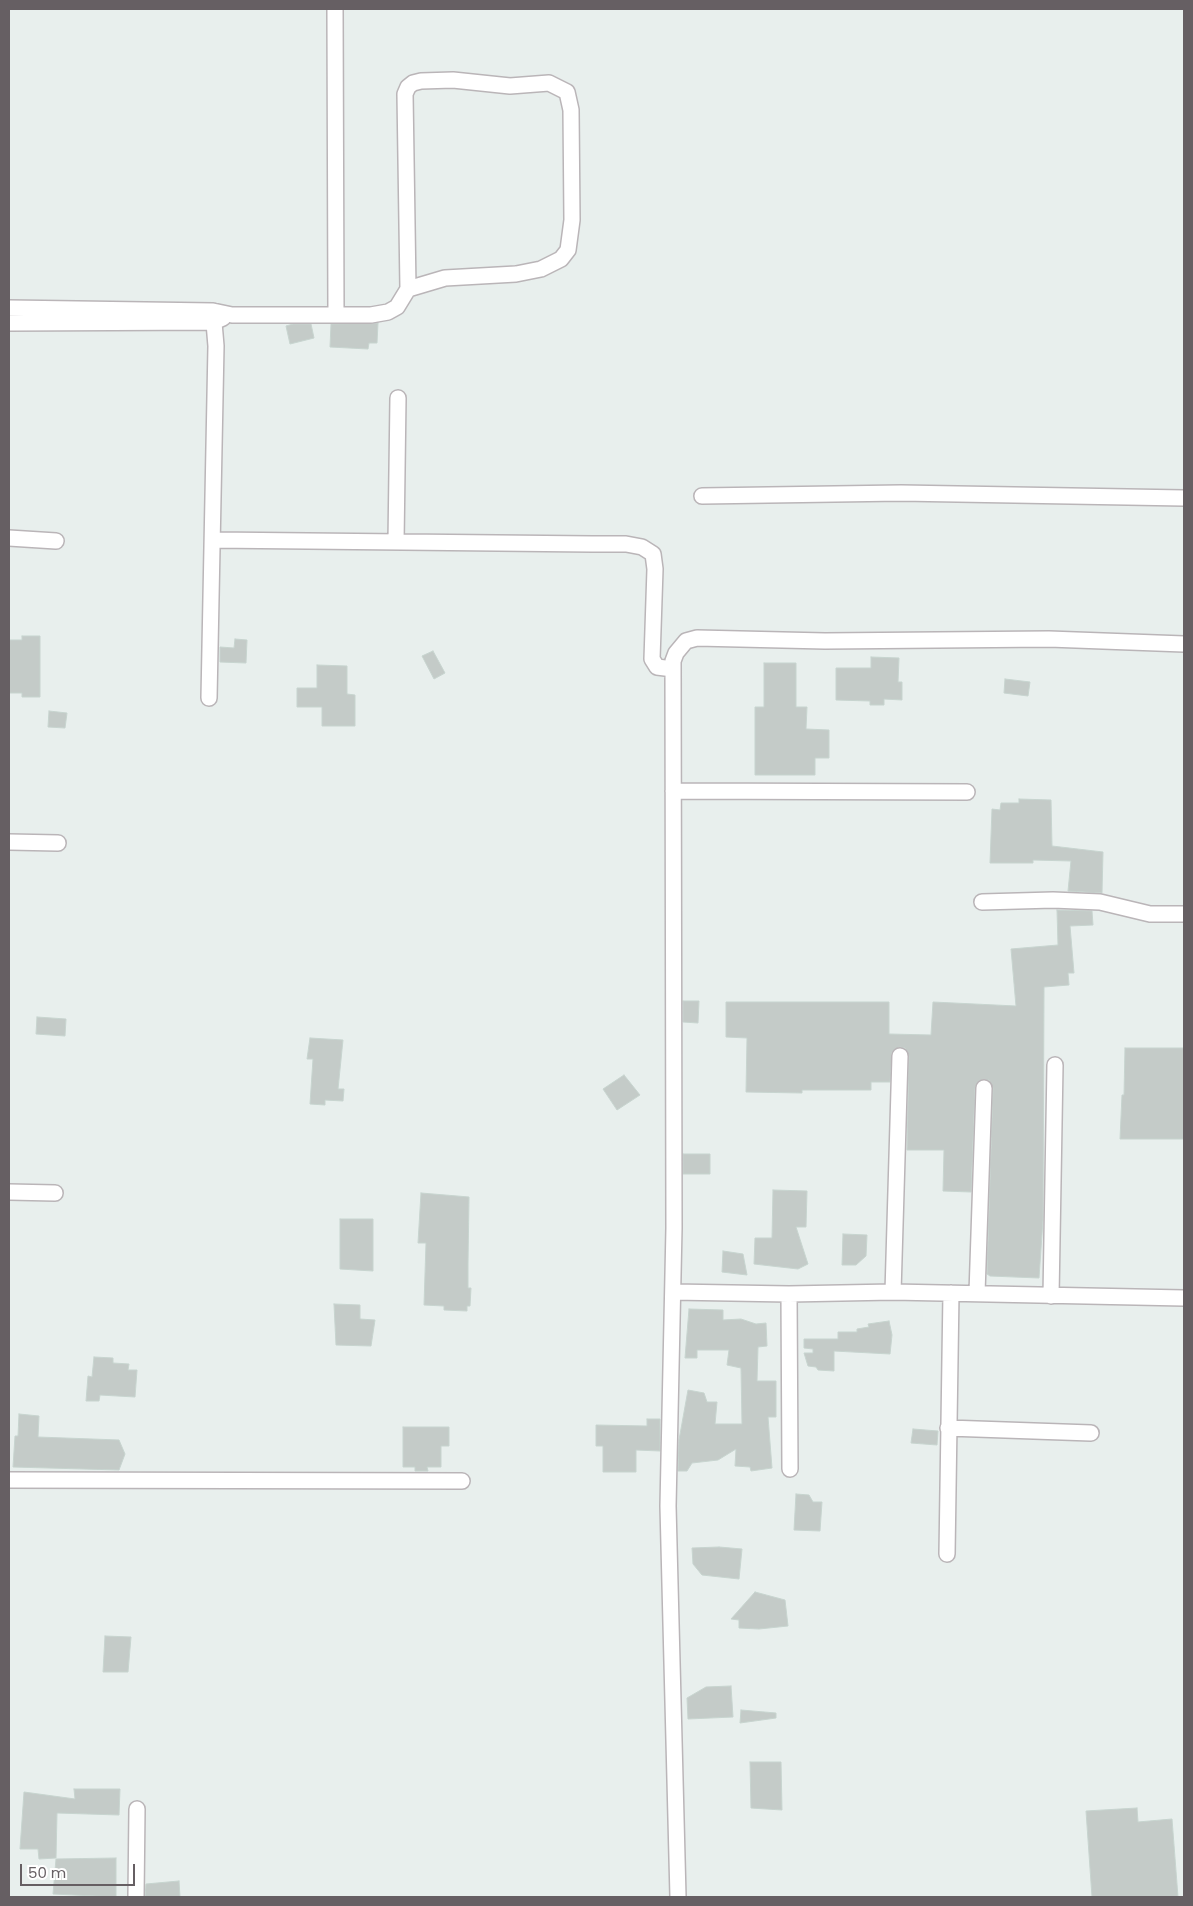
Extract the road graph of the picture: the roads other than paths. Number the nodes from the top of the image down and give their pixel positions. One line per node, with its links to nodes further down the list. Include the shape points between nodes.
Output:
1 (335, 9): 4 (street)
2 (408, 289): 2 (street, via 405,103 408,87 421,81 453,80 510,86 549,84 567,92 571,110 572,220 568,250 561,259 541,269 516,274 445,278); 4 (street, via 397,307 388,312)
3 (9, 308): 5 (street)
4 (336, 315): 5 (street)
5 (214, 316): 6 (street); 11 (street)
6 (9, 323)
7 (398, 398): 13 (street)
8 (702, 496): 9 (street, via 910,493)
9 (1184, 498)
10 (9, 538): 12 (street)
11 (213, 540): 13 (street); 16 (street)
12 (56, 541)
13 (396, 542): 15 (street, via 618,544 642,547 653,554 655,569 652,659 657,667)
14 (1184, 644): 15 (street, via 1049,639 826,641 697,638 681,645)
15 (673, 669): 17 (street)
16 (209, 698)
17 (673, 791): 18 (street); 28 (street)
18 (966, 792)
19 (9, 842): 20 (street)
20 (58, 843)
21 (982, 902): 22 (street, via 1100,902 1150,914)
22 (1184, 914)
23 (900, 1056): 29 (street)
24 (1055, 1065): 33 (street)
25 (984, 1088): 31 (street)
26 (9, 1192): 27 (street)
27 (55, 1194)
28 (673, 1292): 32 (street); 43 (street, via 668,1506)
29 (892, 1292): 30 (street); 32 (street)
30 (951, 1293): 31 (street); 35 (street)
31 (977, 1293): 33 (street)
32 (789, 1294): 37 (street)
33 (1051, 1296): 34 (street)
34 (1184, 1298)
35 (948, 1428): 36 (street); 40 (street)
36 (1092, 1433)
37 (790, 1469)
38 (9, 1480): 39 (street)
39 (462, 1481)
40 (947, 1554)
41 (137, 1809): 42 (street)
42 (136, 1897)
43 (678, 1897)

